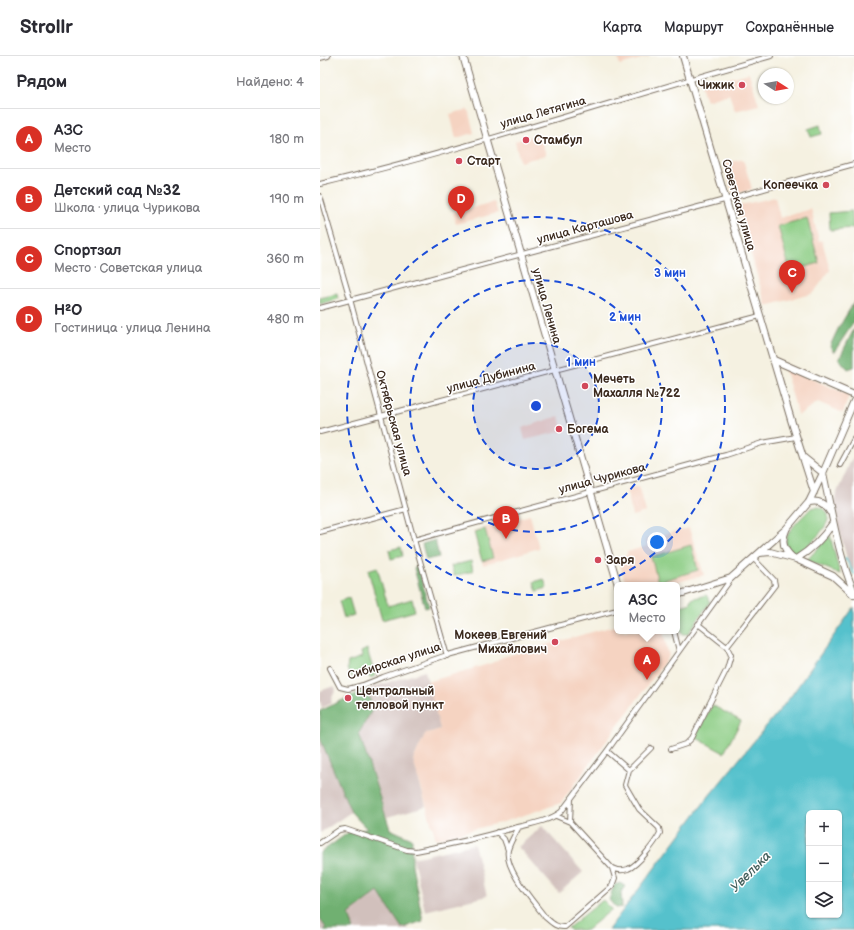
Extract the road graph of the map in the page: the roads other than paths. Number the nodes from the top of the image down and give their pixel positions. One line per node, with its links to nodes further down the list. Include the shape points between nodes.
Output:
1 (328, 56): 5 (street)
2 (463, 56): 7 (street, улица Ленина)
3 (683, 56): 6 (street, Советская улица)
4 (771, 56): 6 (street, улица Летягина)
5 (320, 58)
6 (690, 79): 7 (street, улица Летягина); 11 (street, Советская улица)
7 (486, 139): 9 (street, улица Летягина); 12 (street, улица Ленина)
8 (854, 164): 11 (street, улица Карташова)
9 (320, 184)
10 (320, 196): 13 (street, Октябрьская улица)
11 (726, 199): 12 (street, улица Карташова); 15 (street, Советская улица)
12 (520, 254): 13 (street, улица Карташова); 17 (street, улица Ленина)
13 (350, 300): 14 (street, улица Карташова); 20 (street, Октябрьская улица)
14 (320, 308)
15 (760, 316): 16 (street, Советская улица); 17 (street, улица Дубинина)
16 (774, 360): 18 (street); 22 (street, Советская улица)
17 (555, 370): 20 (street, улица Дубинина); 27 (street, улица Ленина)
18 (854, 395)
19 (854, 401): 26 (street)
20 (382, 415): 21 (street, улица Дубинина); 30 (street, Октябрьская улица)
21 (320, 432)
22 (796, 437): 24 (street, Советская улица); 27 (street, улица Чурикова, via 762,443)
23 (854, 439): 25 (street)
24 (802, 457): 26 (street); 28 (street, Советская улица)
25 (840, 465)
26 (823, 473): 28 (street); 31 (street)
27 (591, 491): 35 (street, улица Чурикова); 40 (street, улица Ленина)
28 (814, 492): 29 (street)
29 (809, 502): 31 (street, via 820,502); 33 (street)
30 (406, 509): 34 (street); 35 (street, Октябрьская улица)
31 (832, 515): 32 (street)
32 (833, 523): 38 (street, via 826,534 807,552); 41 (street, via 843,564)
33 (786, 529): 36 (street); 38 (street, via 783,545)
34 (320, 532)
35 (414, 540): 49 (street, Октябрьская улица)
36 (760, 553): 37 (street); 38 (street, via 770,552)
37 (753, 558): 39 (street); 47 (street, via 774,580 775,585)
38 (795, 558): 43 (street, via 833,576)
39 (731, 578): 42 (street); 45 (street)
40 (617, 582)
41 (854, 592)
42 (680, 594)
43 (854, 595)
44 (614, 611): 49 (street, Сибирская улица)
45 (698, 624): 47 (street); 48 (street)
46 (675, 634): 48 (street)
47 (727, 647): 52 (street, via 731,655 726,669 692,738 686,744)
48 (680, 651): 53 (street)
49 (447, 656): 50 (street, Сибирская улица, via 348,688 340,687)
50 (330, 668)
51 (651, 748): 54 (street)
52 (671, 749)
53 (607, 751): 54 (street); 55 (street)
54 (629, 770): 62 (street, via 625,784 627,790 641,811 659,828 660,833 634,866 624,870)
55 (572, 799): 56 (street); 57 (street)
56 (556, 816): 57 (street); 58 (street)
57 (570, 822): 62 (street)
58 (519, 827): 59 (street); 61 (street)
59 (497, 832): 60 (street, via 416,851 345,829 339,830); 61 (street, via 504,839)
60 (320, 843)
61 (508, 850): 62 (street, via 512,870 536,905 558,927 568,925 612,886 615,878)
62 (612, 868)

